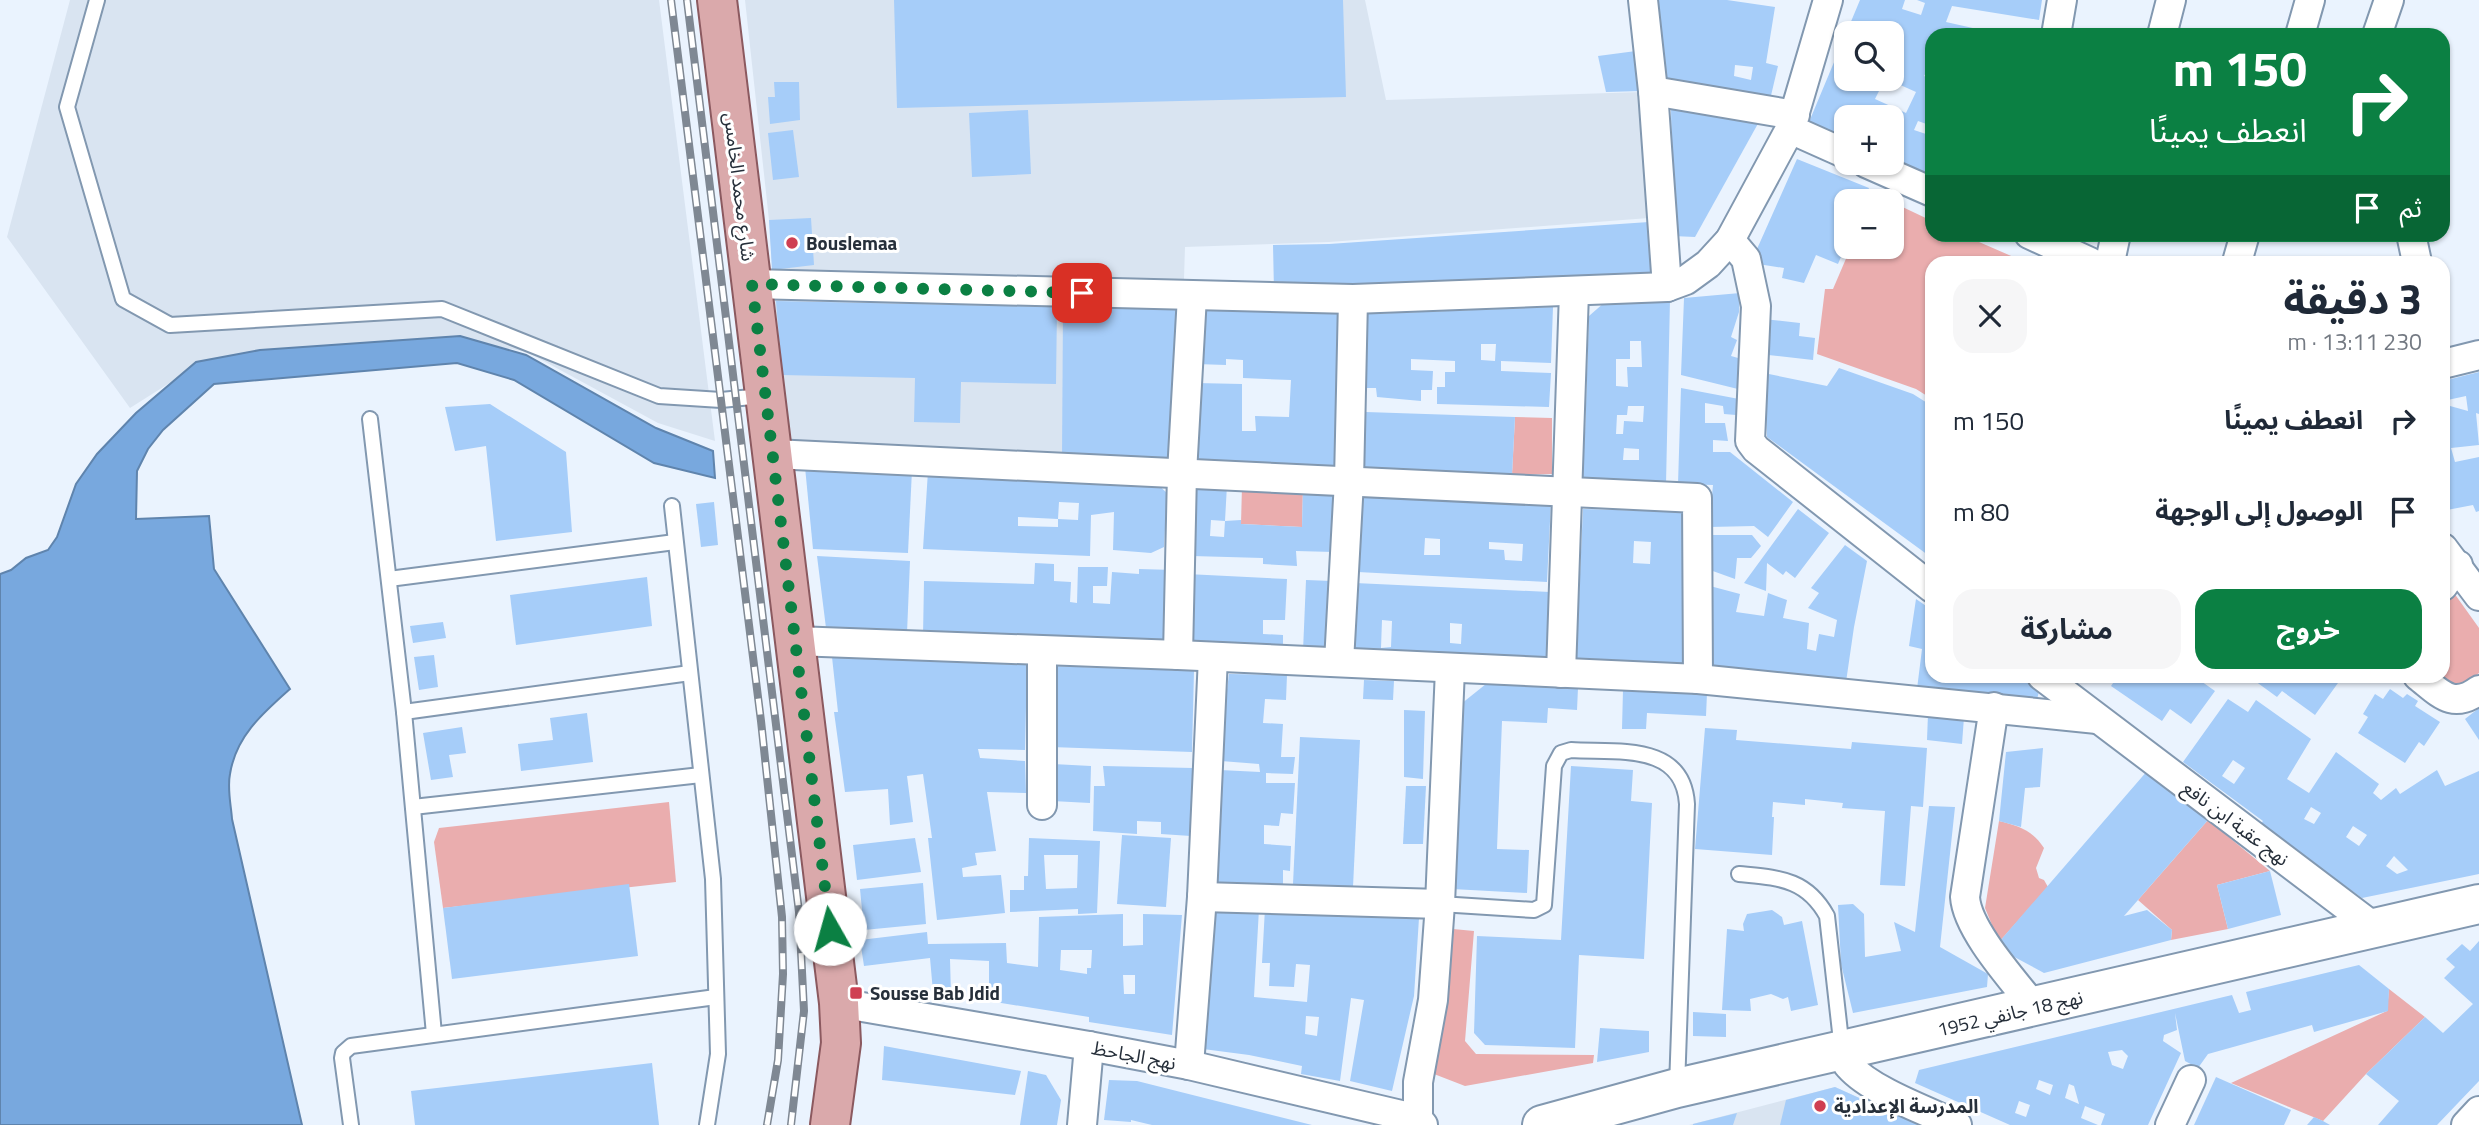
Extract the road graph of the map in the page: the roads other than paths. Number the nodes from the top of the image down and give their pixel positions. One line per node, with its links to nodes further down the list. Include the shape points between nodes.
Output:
1 (97, 0): 28 (lane, via 67,107 123,299 170,326 442,309 659,396 721,400)
2 (716, 0): 21 (main road, شارع محمد الخامس)
3 (1643, 0): 13 (street)
4 (1828, 0): 14 (street)
5 (2062, 0): 9 (street)
6 (2171, 0): 10 (street)
7 (2310, 0): 11 (street)
8 (2389, 0): 12 (street)
9 (2057, 28)
10 (2164, 28)
11 (2302, 28)
12 (2379, 28)
13 (1653, 91): 14 (street); 22 (street)
14 (1792, 122): 15 (street); 18 (street)
15 (1834, 147)
16 (1893, 175): 17 (street)
17 (1925, 189)
18 (1730, 240): 22 (street, via 1708,264); 38 (street, via 1746,259 1756,306 1750,440)
19 (2046, 242): 20 (street)
20 (2077, 256)
21 (752, 284): 24 (street); 28 (main road, شارع محمد الخامس)
22 (1667, 287): 23 (street)
23 (1574, 292): 25 (street); 33 (street)
24 (1192, 296): 25 (street); 31 (street)
25 (1353, 299): 32 (street)
26 (2479, 355): 27 (street)
27 (2450, 362)
28 (766, 395): 30 (main road, شارع محمد الخامس)
29 (370, 419): 37 (lane)
30 (773, 454): 31 (street); 40 (main road, شارع محمد الخامس)
31 (1182, 473): 32 (street); 42 (street)
32 (1349, 481): 33 (street); 44 (street)
33 (1567, 491): 47 (street); 48 (street, via 1698,498)
34 (672, 506): 35 (lane)
35 (676, 542): 37 (lane); 46 (lane)
36 (2450, 568): 39 (street)
37 (389, 579): 53 (lane)
38 (1925, 582)
39 (2479, 596)
40 (795, 641): 41 (street); 64 (main road, شارع محمد الخامس)
41 (1042, 651): 42 (street); 56 (street)
42 (1178, 655): 43 (street)
43 (1213, 657): 44 (street); 59 (street)
44 (1339, 662): 45 (street)
45 (1450, 669): 47 (street); 60 (street)
46 (690, 673): 53 (lane); 55 (lane)
47 (1561, 673): 48 (street)
48 (1698, 679): 52 (street)
49 (2051, 683): 54 (street, نهج عقبة ابن نافع)
50 (2428, 683): 51 (street, via 2451,699 2468,698)
51 (2479, 690)
52 (1994, 707): 54 (street); 65 (street, via 1966,908)
53 (404, 712): 57 (lane)
54 (2097, 719): 62 (street, نهج عقبة ابن نافع)
55 (701, 775): 57 (lane); 63 (lane, via 713,879)
56 (1042, 805)
57 (413, 807): 66 (lane)
58 (1739, 874): 69 (lane, via 1794,883 1821,904 1827,916)
59 (1202, 897): 60 (street); 70 (street)
60 (1440, 904): 72 (lane, via 1534,910 1544,905 1554,766 1561,753 1643,754 1670,765 1681,776 1687,804); 74 (street, via 1433,1000 1418,1082)
61 (2479, 904): 62 (main road, نهج 18 جانفي 1952)
62 (2375, 928): 65 (main road, نهج 18 جانفي 1952)
63 (716, 997): 66 (lane); 76 (lane, via 718,1054)
64 (839, 1003): 67 (main road, شارع محمد الخامس); 68 (street, نهج الجاحظ)
65 (2035, 1008): 69 (main road, نهج 18 جانفي 1952)
66 (433, 1034): 75 (lane, via 346,1049 342,1064)
67 (842, 1043): 77 (main road, شارع محمد الخامس); 78 (main road)
68 (1089, 1046): 70 (street, نهج الجاحظ); 79 (street)
69 (1842, 1051): 72 (main road, نهج 18 جانفي 1952); 81 (street, via 1847,1064 1861,1077)
70 (1188, 1065): 74 (street, نهج الجاحظ)
71 (2191, 1080): 82 (street)
72 (1677, 1088): 80 (main road, نهج 18 جانفي 1952)
73 (2479, 1111): 83 (street)
74 (1420, 1122)
75 (351, 1125)
76 (707, 1125)
77 (830, 1125)
78 (852, 1125)
79 (1082, 1125)
80 (1542, 1125)
81 (1958, 1125)
82 (2170, 1125)
83 (2466, 1125)

